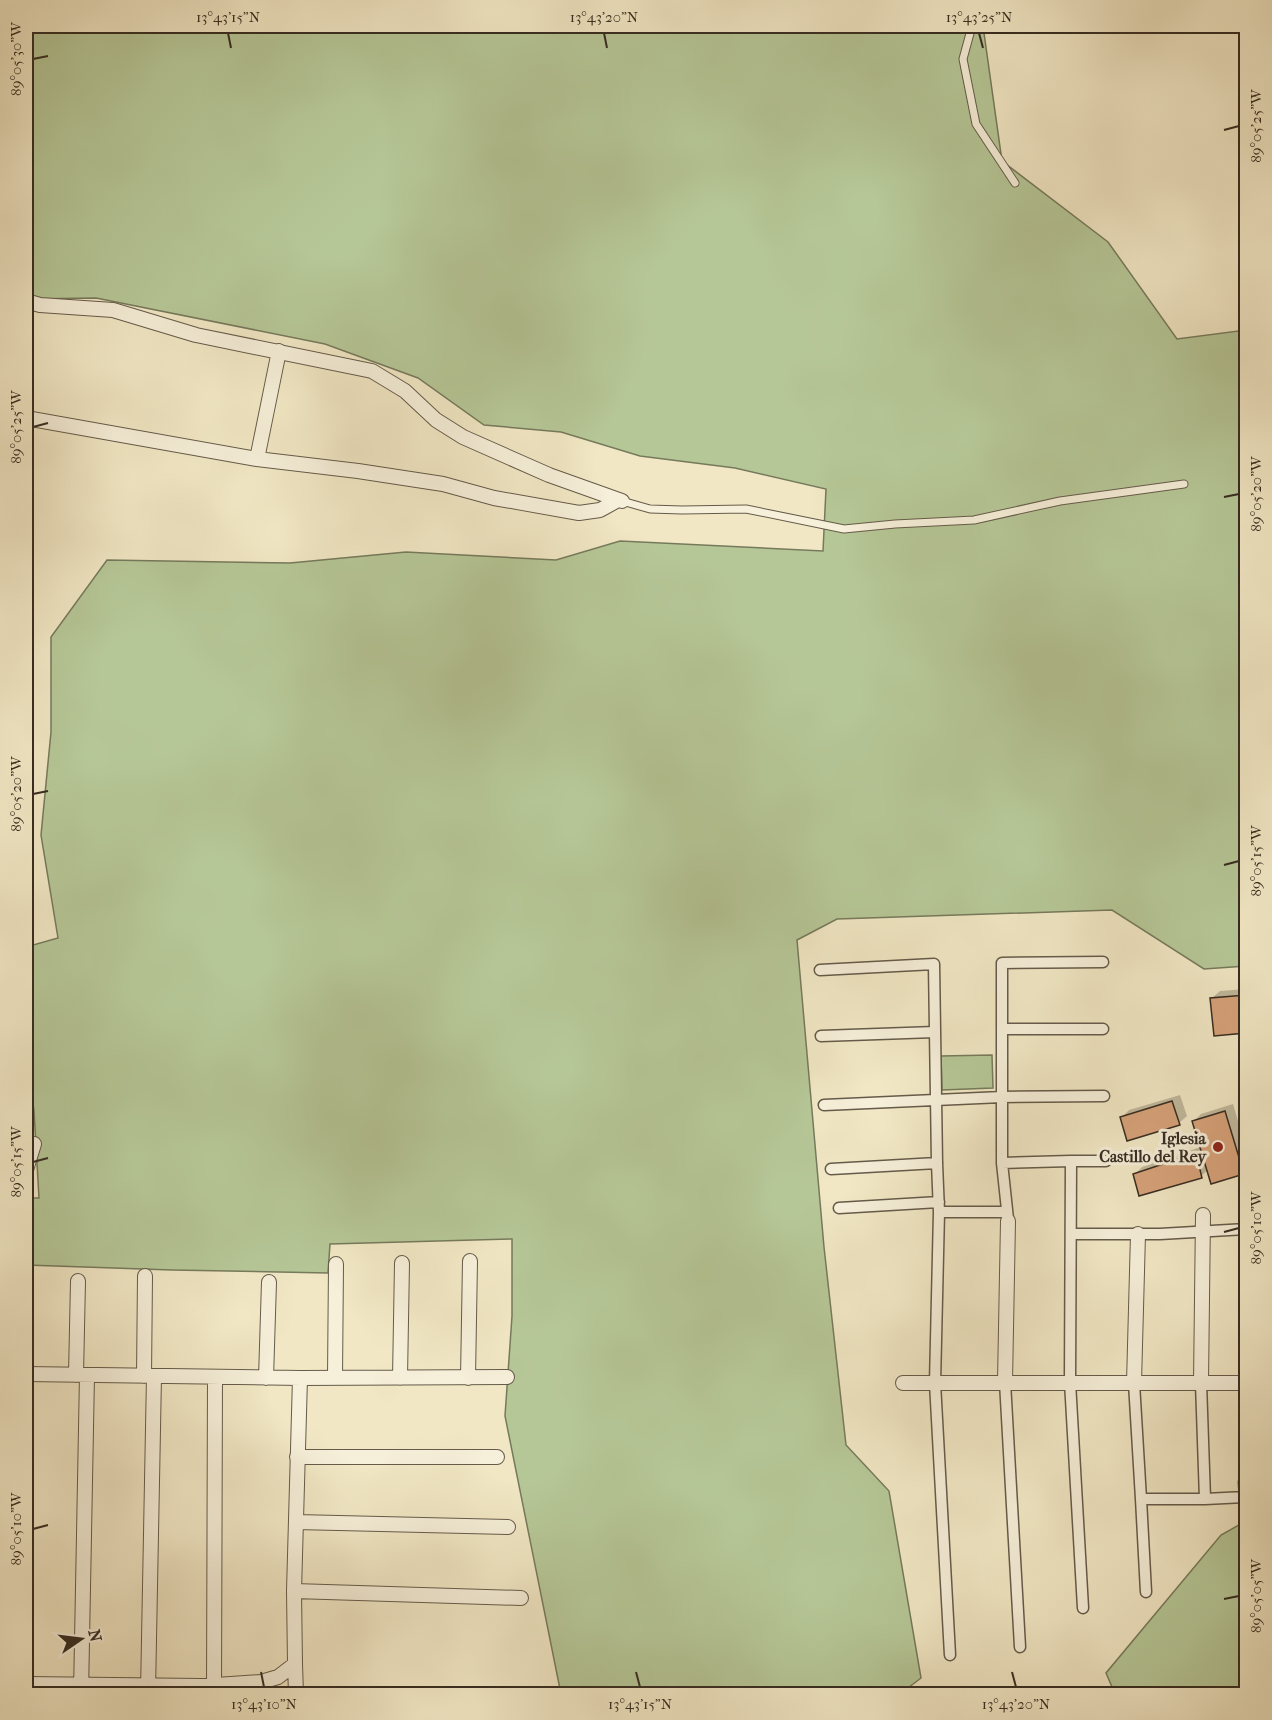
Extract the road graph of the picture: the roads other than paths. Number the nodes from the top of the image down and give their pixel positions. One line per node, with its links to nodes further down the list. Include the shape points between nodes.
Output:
1 (972, 26): 2 (lane, via 963,59 976,124)
2 (1015, 183)
3 (26, 301): 4 (street, via 113,310 196,335)
4 (279, 351): 6 (street); 8 (street, via 372,371 405,391 436,420 463,437 549,475)
5 (26, 418): 6 (street)
6 (257, 459): 8 (street, via 443,484 494,498 579,513 600,510)
7 (1184, 484): 8 (lane, via 1060,501 974,520 844,529 746,509 650,509)
8 (620, 500)
9 (1103, 962): 11 (street, via 1002,963)
10 (820, 970): 13 (street, via 934,964)
11 (1002, 1029): 12 (street); 16 (street)
12 (1103, 1029)
13 (935, 1032): 14 (street); 17 (street)
14 (821, 1036)
15 (1104, 1096): 16 (street)
16 (1002, 1097): 17 (street); 23 (street)
17 (935, 1100): 18 (street); 22 (street)
18 (824, 1105)
19 (34, 1144): 25 (street)
20 (1071, 1161): 21 (street); 23 (street); 32 (street)
21 (1106, 1161)
22 (937, 1163): 24 (street); 26 (street)
23 (1002, 1163): 29 (street)
24 (831, 1169)
25 (26, 1170)
26 (939, 1207): 27 (street); 29 (street); 52 (street)
27 (839, 1208)
28 (1203, 1215): 31 (street)
29 (1008, 1216): 50 (street)
30 (1246, 1229): 31 (street)
31 (1203, 1232): 33 (street); 55 (street)
32 (1071, 1234): 33 (street); 53 (street)
33 (1138, 1234): 54 (street)
34 (470, 1261): 49 (street)
35 (402, 1263): 48 (street)
36 (336, 1264): 47 (street)
37 (145, 1276): 42 (street)
38 (78, 1281): 41 (street)
39 (269, 1282): 45 (street)
40 (26, 1374): 41 (street)
41 (81, 1375): 42 (street); 72 (street)
42 (149, 1376): 43 (street); 73 (street)
43 (215, 1377): 45 (street); 74 (street)
44 (507, 1377): 49 (street)
45 (266, 1378): 46 (street)
46 (300, 1378): 47 (street); 57 (street)
47 (335, 1378): 48 (street)
48 (400, 1378): 49 (street)
49 (468, 1378)
50 (1005, 1382): 52 (street); 53 (street); 68 (street)
51 (903, 1383): 52 (street)
52 (935, 1383): 69 (street)
53 (1070, 1383): 54 (street); 67 (street)
54 (1134, 1383): 55 (street); 60 (street)
55 (1201, 1383): 56 (street); 61 (street)
56 (1246, 1383)
57 (297, 1457): 58 (street); 62 (street)
58 (497, 1457)
59 (1246, 1482): 61 (street, via 1245,1497)
60 (1141, 1499): 61 (street); 65 (street)
61 (1205, 1499)
62 (296, 1522): 63 (street); 64 (street)
63 (508, 1527)
64 (294, 1591): 66 (street); 70 (street)
65 (1146, 1592)
66 (521, 1598)
67 (1083, 1608)
68 (1020, 1647)
69 (950, 1655)
70 (295, 1664): 74 (street, via 278,1677); 75 (street)
71 (26, 1684): 72 (street)
72 (81, 1690): 73 (street)
73 (148, 1690): 74 (street)
74 (214, 1690)
75 (296, 1695)

